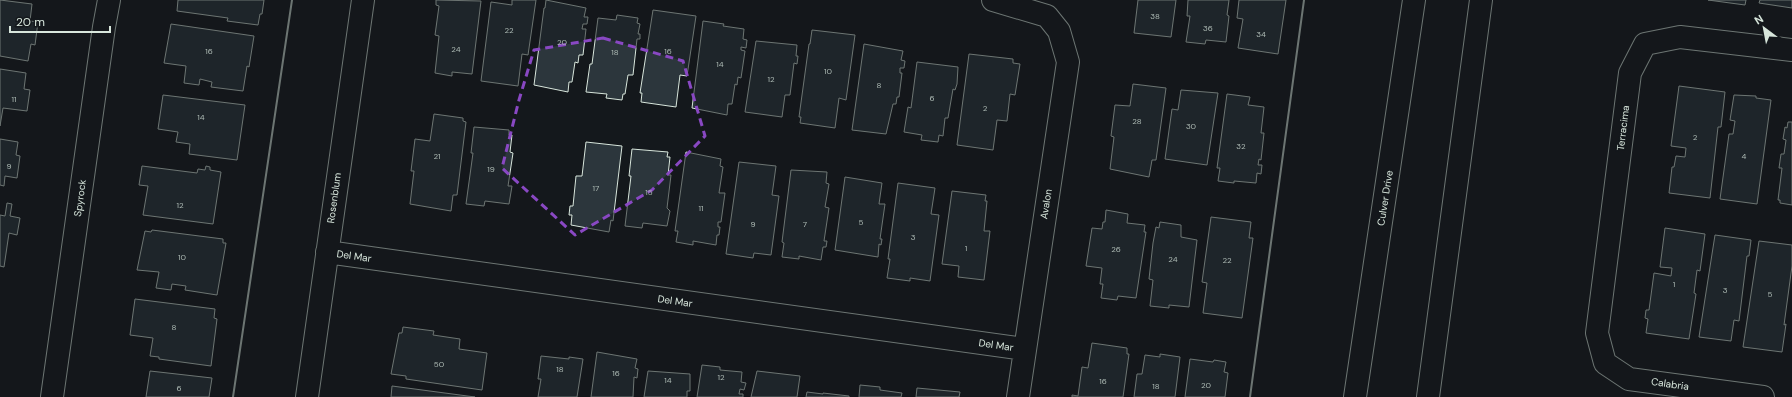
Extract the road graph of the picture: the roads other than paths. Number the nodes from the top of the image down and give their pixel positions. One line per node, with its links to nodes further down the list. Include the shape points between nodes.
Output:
1 (109, 0): 11 (street, Spyrock)
2 (363, 0): 7 (street, Rosenblum)
3 (993, 0): 8 (street, Avalon, via 1047,16 1059,31 1068,62)
4 (1414, 0): 14 (street, Culver Drive)
5 (1481, 0): 15 (street)
6 (1792, 50): 9 (street, Terracima, via 1680,37 1645,44 1630,73 1597,333)
7 (327, 252): 8 (street, Del Mar); 12 (street, Rosenblum)
8 (1024, 349): 13 (street, Avalon)
9 (1605, 363): 10 (street, Calabria, via 1629,379)
10 (1714, 394): 16 (street, Calabria)
11 (52, 397)
12 (307, 397)
13 (1018, 397)
14 (1355, 397)
15 (1428, 397)
16 (1763, 397)

